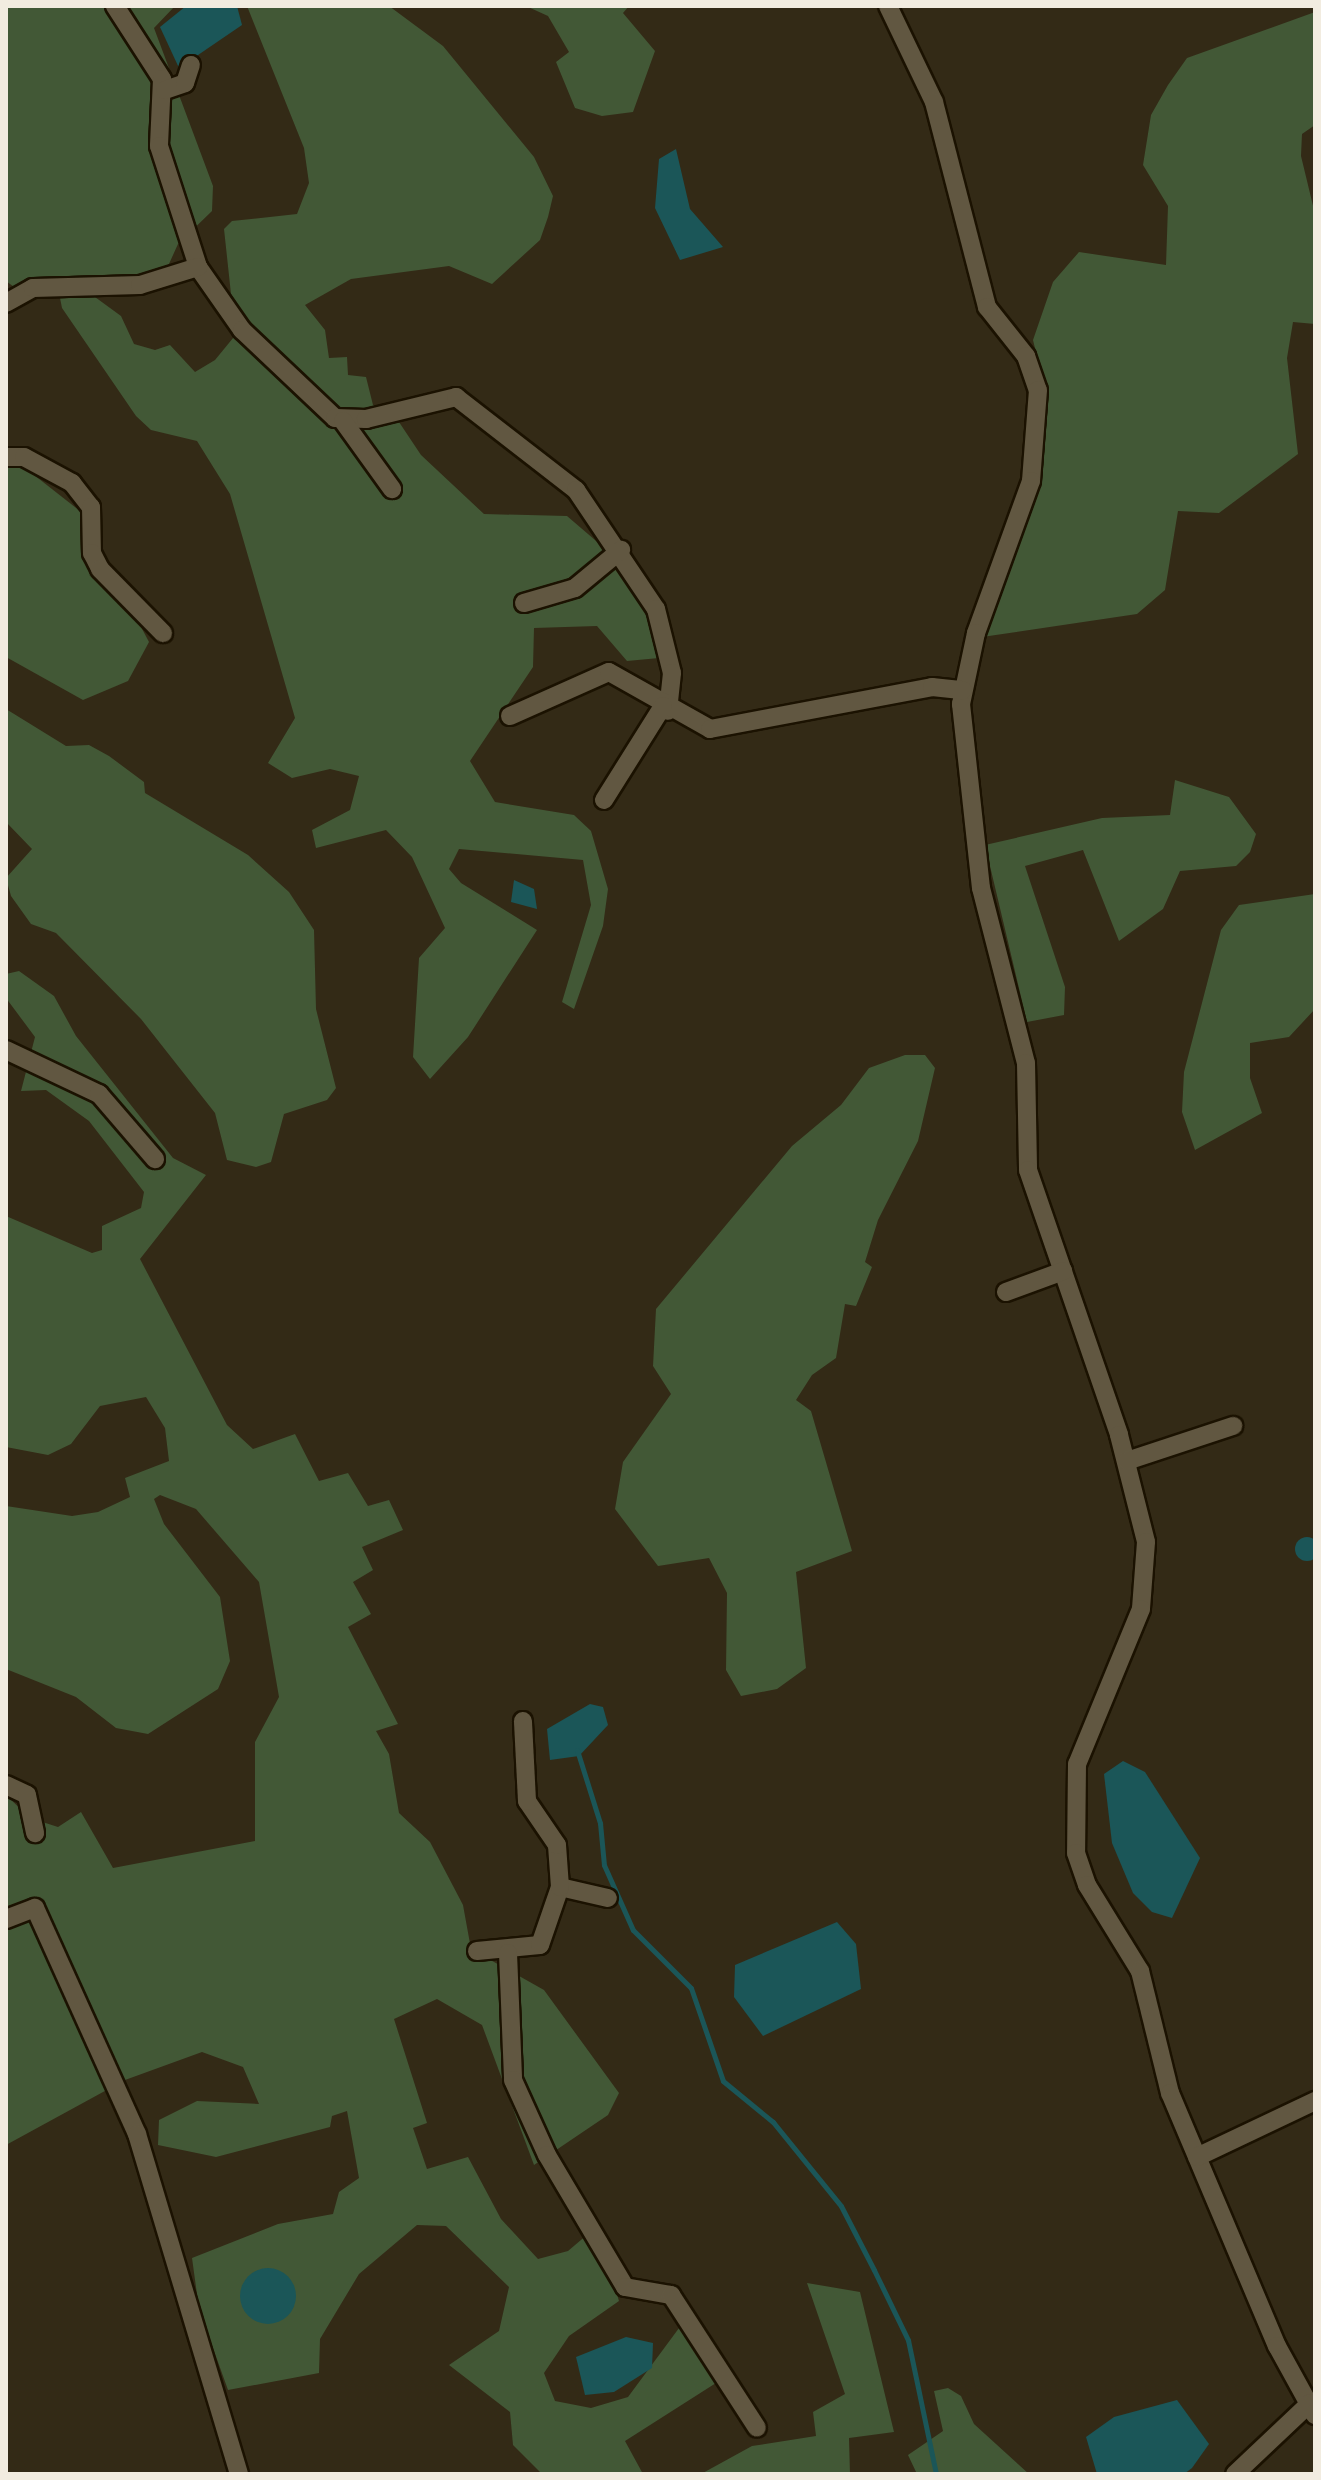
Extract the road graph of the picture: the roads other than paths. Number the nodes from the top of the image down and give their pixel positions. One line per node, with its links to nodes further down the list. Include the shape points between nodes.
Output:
1 (115, 6): 4 (street)
2 (888, 6): 13 (street, via 934,102 987,307 1026,356 1038,390 1031,481)
3 (191, 65): 4 (street, via 185,83)
4 (165, 90): 5 (street, via 159,146)
5 (198, 267): 6 (street, via 140,285 52,286); 7 (street, via 295,388)
6 (9, 295)
7 (343, 421): 9 (street); 10 (street, via 439,396 464,400 576,490)
8 (7, 455): 12 (street, via 57,472 78,490 91,507 92,553 100,569)
9 (392, 489)
10 (621, 550): 11 (street, via 575,588); 14 (street, via 666,637)
11 (524, 603)
12 (163, 633)
13 (963, 690): 14 (street, via 932,687 710,729); 19 (street, via 981,888 1026,1063 1028,1170)
14 (666, 709): 15 (street, via 630,678 609,672); 16 (street)
15 (510, 716)
16 (604, 800)
17 (6, 1050): 18 (street, via 99,1094)
18 (155, 1159)
19 (1063, 1271): 20 (street); 22 (street)
20 (1006, 1292)
21 (1233, 1426): 22 (street)
22 (1127, 1461): 32 (street, via 1148,1573 1141,1609 1081,1744 1073,1788 1076,1853 1087,1885 1140,1971 1161,2069)
23 (523, 1721): 26 (street, via 527,1801 557,1845)
24 (6, 1785): 25 (street, via 27,1795)
25 (35, 1833)
26 (560, 1887): 27 (street); 30 (street, via 545,1940)
27 (608, 1898)
28 (6, 1919): 37 (street, via 35,1908 137,2134)
29 (477, 1951): 30 (street)
30 (508, 1953): 36 (street, via 513,2080 547,2155 625,2287 671,2295)
31 (1315, 2101): 32 (street)
32 (1197, 2157): 34 (street)
33 (1315, 2374): 34 (street)
34 (1297, 2381): 35 (street)
35 (1312, 2409): 38 (street)
36 (757, 2428)
37 (239, 2474)
38 (1235, 2474)

